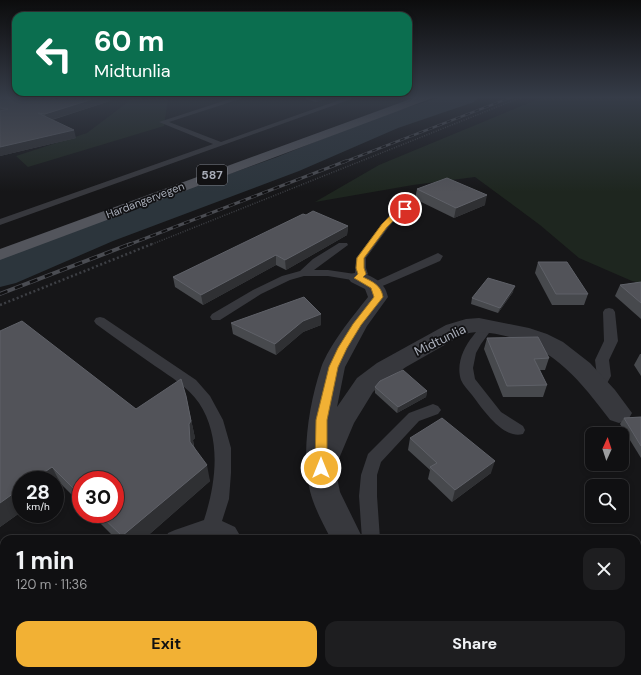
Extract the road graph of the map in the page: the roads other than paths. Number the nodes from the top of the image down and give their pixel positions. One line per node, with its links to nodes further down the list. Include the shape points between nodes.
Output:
1 (179, 128): 4 (lane)
2 (264, 128): 4 (lane)
3 (339, 128): 8 (main road, Hardangervegen / 587)
4 (220, 144): 6 (lane)
5 (416, 204): 11 (lane, via 396,213 361,258 360,268)
6 (0, 222)
7 (343, 245): 10 (lane, via 317,261)
8 (0, 255)
9 (438, 256): 11 (lane, via 436,259)
10 (304, 273): 11 (lane, via 328,273); 13 (lane, via 273,283)
11 (366, 282): 20 (street, via 378,290 378,297 358,324 333,367 321,420)
12 (609, 312): 16 (lane, via 611,342 602,360 604,376 600,383)
13 (216, 317)
14 (100, 321): 21 (lane, via 191,384 205,400 215,420 223,448 220,499)
15 (488, 326): 16 (street, via 532,336 553,345 570,357); 19 (lane, Midtunlia, via 469,353 466,368 468,380 496,416); 20 (street, Midtunlia, via 466,326 447,334 387,367 366,384 333,436)
16 (596, 384): 18 (street)
17 (433, 410): 25 (lane, via 414,417 374,459 369,475 368,496)
18 (619, 413)
19 (517, 430)
20 (321, 468): 24 (street, via 325,492)
21 (211, 528): 22 (lane); 23 (lane, via 223,529)
22 (182, 535)
23 (232, 535)
24 (345, 535)
25 (371, 535)

